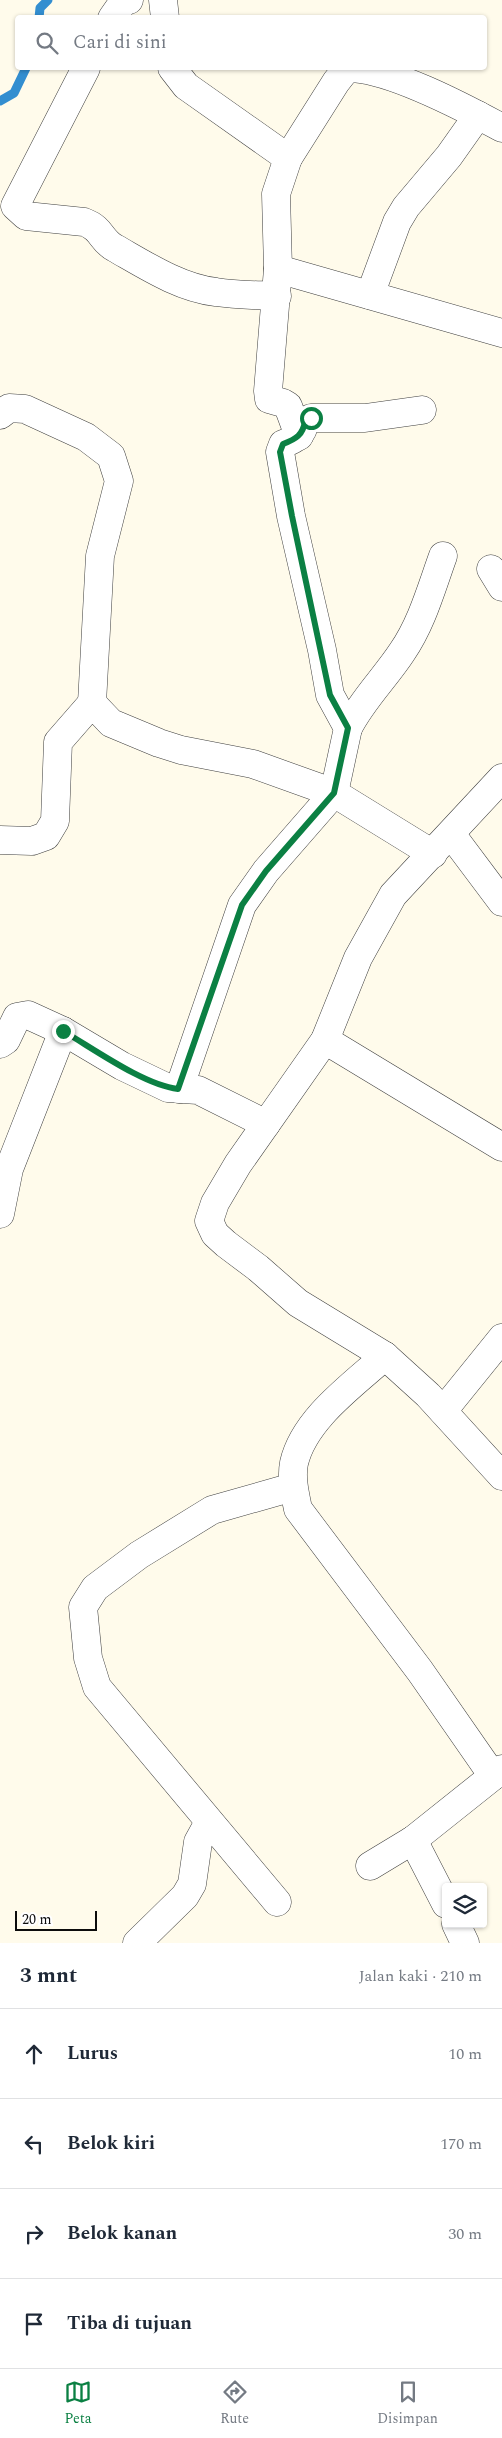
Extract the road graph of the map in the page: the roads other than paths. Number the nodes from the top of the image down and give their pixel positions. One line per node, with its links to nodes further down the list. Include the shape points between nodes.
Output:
1 (129, 0): 3 (street, via 124,1)
2 (162, 0): 4 (street)
3 (114, 15)
4 (164, 15)
5 (85, 70): 14 (street, via 15,206 26,216 93,225 106,243 188,285 215,292)
6 (174, 70): 11 (street, via 186,86)
7 (345, 70): 11 (street)
8 (367, 70): 9 (street, via 445,98)
9 (478, 115): 10 (street); 13 (street, via 402,214)
10 (502, 128)
11 (288, 158): 12 (street, via 276,194)
12 (278, 268): 13 (street); 14 (street)
13 (370, 295): 15 (street)
14 (277, 296): 18 (street, via 268,390 270,400 288,406)
15 (502, 333)
16 (422, 410): 18 (street, via 365,418 311,418 305,421 304,431)
17 (0, 415): 20 (street, via 9,408 25,409 86,437 110,456 119,481 100,556)
18 (298, 436): 21 (street, via 283,444 280,452 330,695)
19 (443, 556): 21 (street, via 421,621 403,652 355,713)
20 (92, 704): 23 (street, via 111,723 159,743 254,764); 25 (street, via 58,742 55,821 46,836 32,841)
21 (348, 728): 23 (street)
22 (502, 778): 24 (street)
23 (334, 793): 26 (street); 31 (street, via 266,871 242,905)
24 (451, 834): 26 (street); 27 (street)
25 (0, 840)
26 (433, 854): 29 (street, via 393,895 358,958)
27 (502, 902)
28 (63, 1031): 30 (street, via 22,1014); 31 (street, via 122,1066 168,1088); 34 (street, via 9,1169)
29 (325, 1040): 32 (street); 33 (street)
30 (0, 1044)
31 (178, 1089): 32 (street, via 198,1090)
32 (266, 1124): 36 (street, via 215,1203 209,1220 215,1234 298,1303)
33 (502, 1148)
34 (0, 1214)
35 (502, 1338): 37 (street)
36 (385, 1356): 37 (street); 39 (street, via 317,1419 302,1440 294,1464)
37 (443, 1412): 38 (street)
38 (502, 1476)
39 (294, 1486): 40 (street, via 298,1509); 41 (street, via 212,1510 108,1578 95,1588 82,1607 88,1658 97,1688)
40 (497, 1772): 42 (street)
41 (209, 1822): 45 (street); 47 (street, via 198,1842 192,1884 185,1896)
42 (413, 1840): 43 (street); 44 (street)
43 (370, 1866)
44 (442, 1896)
45 (277, 1902)
46 (458, 1928): 48 (street)
47 (136, 1943)
48 (465, 1943)

